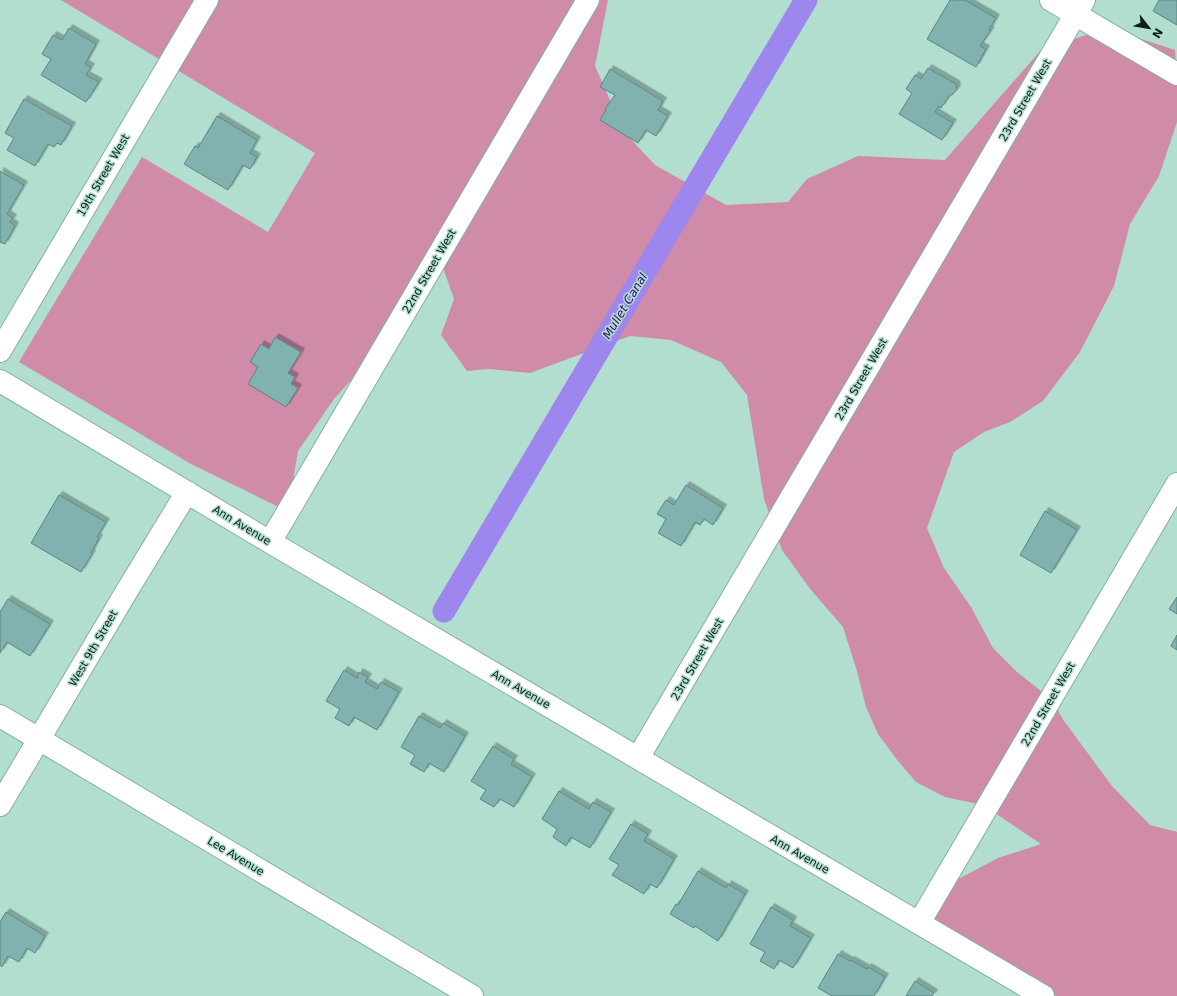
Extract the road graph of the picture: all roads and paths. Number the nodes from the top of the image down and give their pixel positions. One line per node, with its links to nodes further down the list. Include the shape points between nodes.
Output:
1 (206, 0): 6 (street, 19th Street West)
2 (588, 0): 10 (street, 22nd Street West)
3 (1051, 0): 4 (street)
4 (1080, 7): 5 (street); 13 (street, 23rd Street West)
5 (1177, 74)
6 (0, 351)
7 (0, 381): 9 (street, Ann Avenue)
8 (1177, 484): 15 (street, 22nd Street West)
9 (187, 492): 10 (street, Ann Avenue); 12 (street, West 9th Street)
10 (270, 542): 13 (street, Ann Avenue)
11 (0, 716): 12 (street, Lee Avenue)
12 (40, 739): 14 (street, West 9th Street); 16 (street, Lee Avenue)
13 (638, 758): 15 (street, Ann Avenue)
14 (0, 805)
15 (919, 923): 17 (street, Ann Avenue)
16 (472, 996)
17 (1043, 996)

